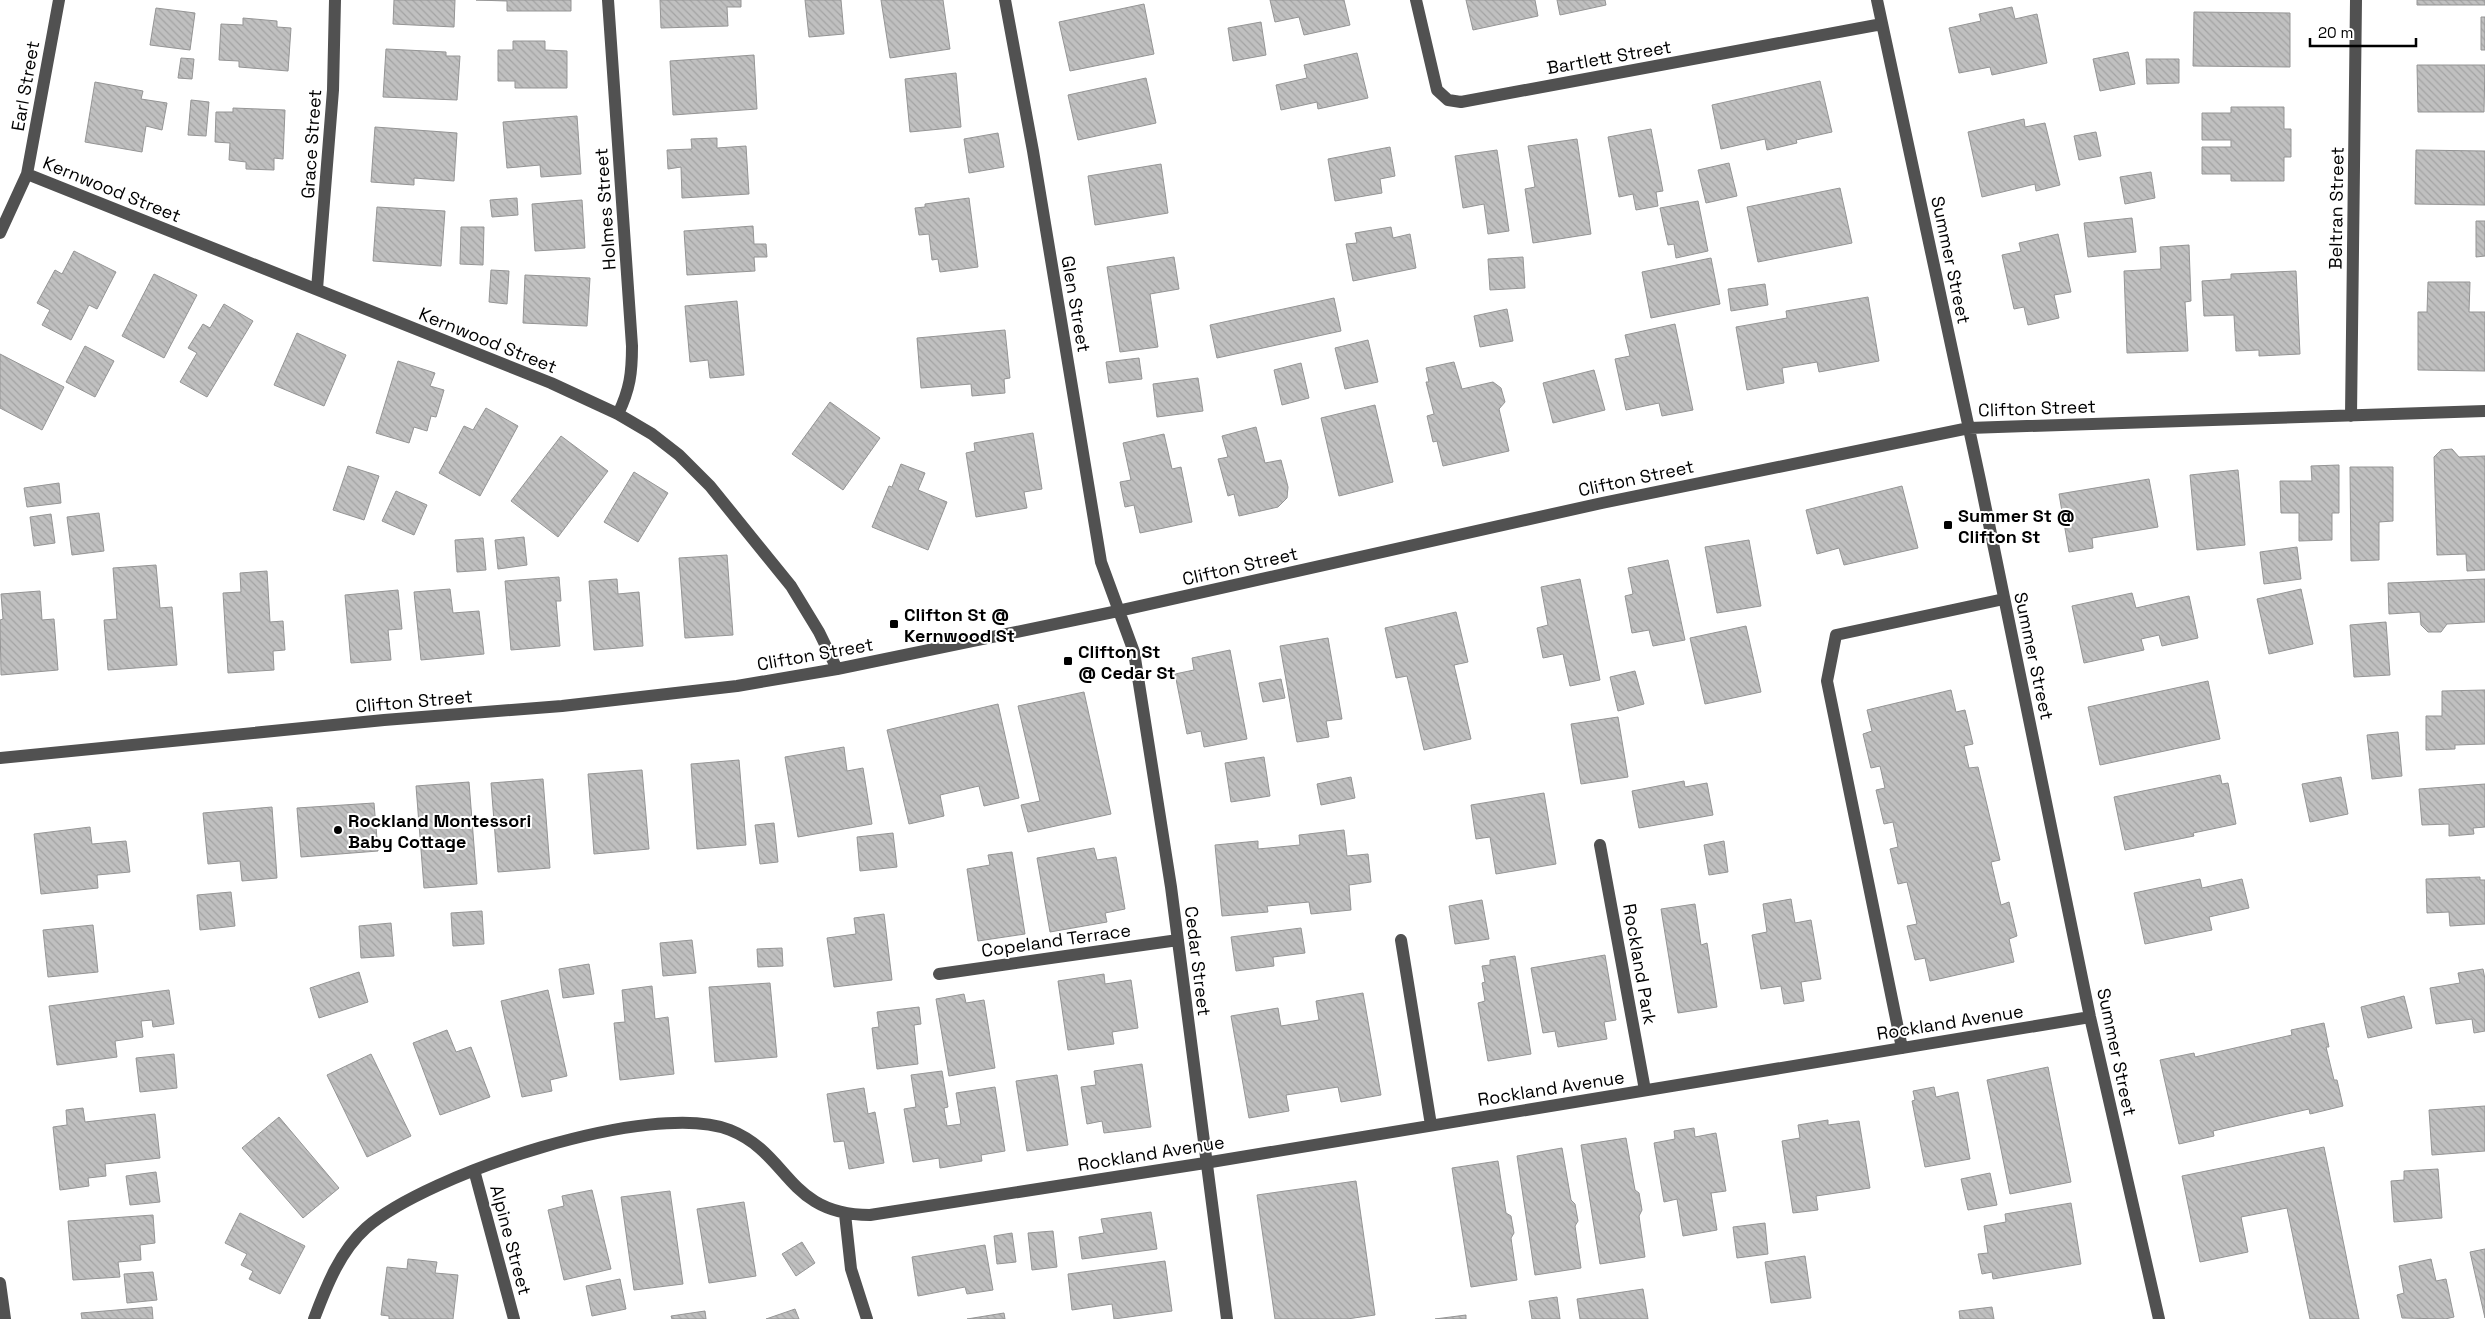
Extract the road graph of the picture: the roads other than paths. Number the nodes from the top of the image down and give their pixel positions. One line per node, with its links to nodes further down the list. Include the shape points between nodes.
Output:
1 (59, 0): 9 (street, Earl Street)
2 (335, 0): 11 (street, Grace Street, via 333,90)
3 (608, 0): 13 (street, Holmes Street, via 632,346 631,379)
4 (1005, 0): 17 (street, Glen Street, via 1101,562)
5 (1416, 0): 8 (street, Bartlett Street, via 1437,90 1448,100 1462,102)
6 (1877, 0): 8 (street, Summer Street)
7 (2356, 0): 14 (street, Beltran Street)
8 (1882, 24): 15 (street, Summer Street)
9 (26, 174): 10 (street, Earl Street); 11 (street, Kernwood Street)
10 (0, 233)
11 (316, 290): 13 (street, Kernwood Street, via 551,383)
12 (2485, 411): 14 (street, Clifton Street)
13 (618, 414): 18 (street, Kernwood Street, via 679,455 710,486 791,586)
14 (2351, 416): 15 (street, Clifton Street)
15 (1969, 428): 16 (street, Summer Street); 17 (street, Clifton Street, via 1602,502)
16 (2004, 599): 24 (street, Summer Street); 25 (street, via 1836,635 1827,681)
17 (1118, 611): 18 (street, Clifton Street); 21 (street, Cedar Street, via 1134,652)
18 (837, 669): 19 (street, Clifton Street, via 737,686 562,706)
19 (0, 758)
20 (1600, 845): 26 (street, Rockland Park)
21 (1178, 940): 23 (street, Copeland Terrace); 28 (street, Cedar Street)
22 (1401, 940): 27 (street)
23 (939, 974)
24 (2090, 1017): 25 (street, Rockland Avenue); 37 (street, Summer Street)
25 (1902, 1048): 26 (street, Rockland Avenue)
26 (1645, 1090): 27 (street, Rockland Avenue)
27 (1431, 1125): 28 (street, Rockland Avenue)
28 (1205, 1163): 30 (street, Rockland Avenue, via 896,1212); 36 (street, Cedar Street)
29 (474, 1170): 30 (street, Rockland Avenue, via 521,1153 597,1134 667,1123 697,1123 729,1130 746,1138 804,1195); 33 (street, Rockland Avenue, via 430,1188 366,1228 344,1254); 34 (street, Alpine Street)
30 (845, 1214): 35 (street, via 850,1269)
31 (0, 1283): 32 (street)
32 (5, 1319)
33 (314, 1319)
34 (514, 1319)
35 (867, 1319)
36 (1227, 1319)
37 (2159, 1319)

